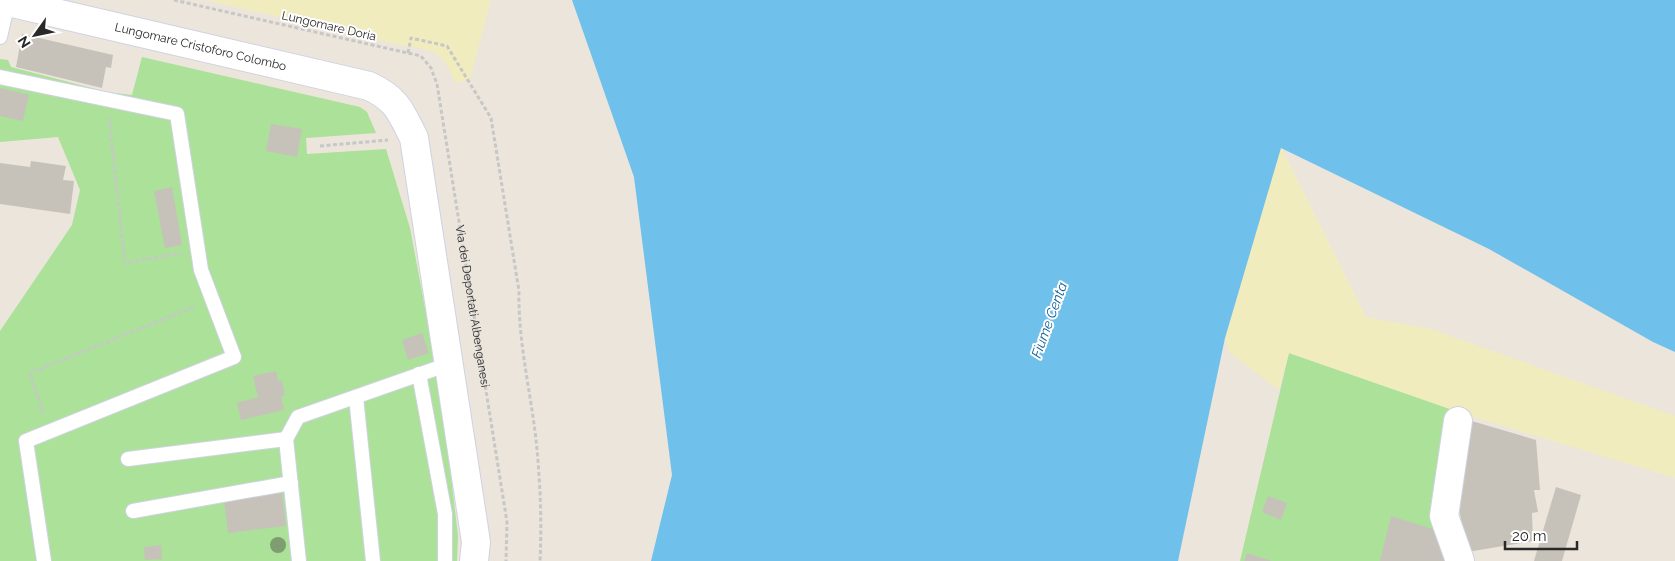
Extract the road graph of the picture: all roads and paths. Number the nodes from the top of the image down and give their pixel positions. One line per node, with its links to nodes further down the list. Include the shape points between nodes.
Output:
1 (174, 0): 4 (path, Lungomare Doria)
2 (4, 1): 3 (lane); 8 (street, Lungomare Cristoforo Colombo, via 369,86 385,93 397,104)
3 (0, 37)
4 (408, 53): 5 (path, Lungomare Doria); 27 (path, via 412,38 447,46 491,118 519,291 518,316 535,432 542,527)
5 (421, 56): 26 (path, Via dei Deportati Albenganesi, via 431,68 439,93 507,522)
6 (0, 78): 7 (lane)
7 (106, 100): 10 (lane, via 177,114); 10 (path, via 125,263)
8 (414, 138): 9 (path); 12 (street)
9 (320, 146)
10 (198, 249): 11 (lane, via 201,270)
11 (213, 299): 16 (path, via 30,373); 16 (lane, via 234,356)
12 (449, 364): 13 (lane); 25 (street, via 476,542)
13 (419, 374): 14 (lane); 24 (lane, via 445,514)
14 (356, 396): 17 (lane, via 298,417); 23 (lane)
15 (1458, 421): 28 (street, via 1444,516)
16 (49, 432): 21 (lane, via 26,441)
17 (286, 439): 18 (lane); 19 (lane)
18 (128, 459)
19 (291, 484): 20 (lane); 22 (lane)
20 (133, 511)
21 (44, 561)
22 (299, 561)
23 (373, 561)
24 (445, 561)
25 (474, 561)
26 (506, 561)
27 (540, 561)
28 (1460, 561)

